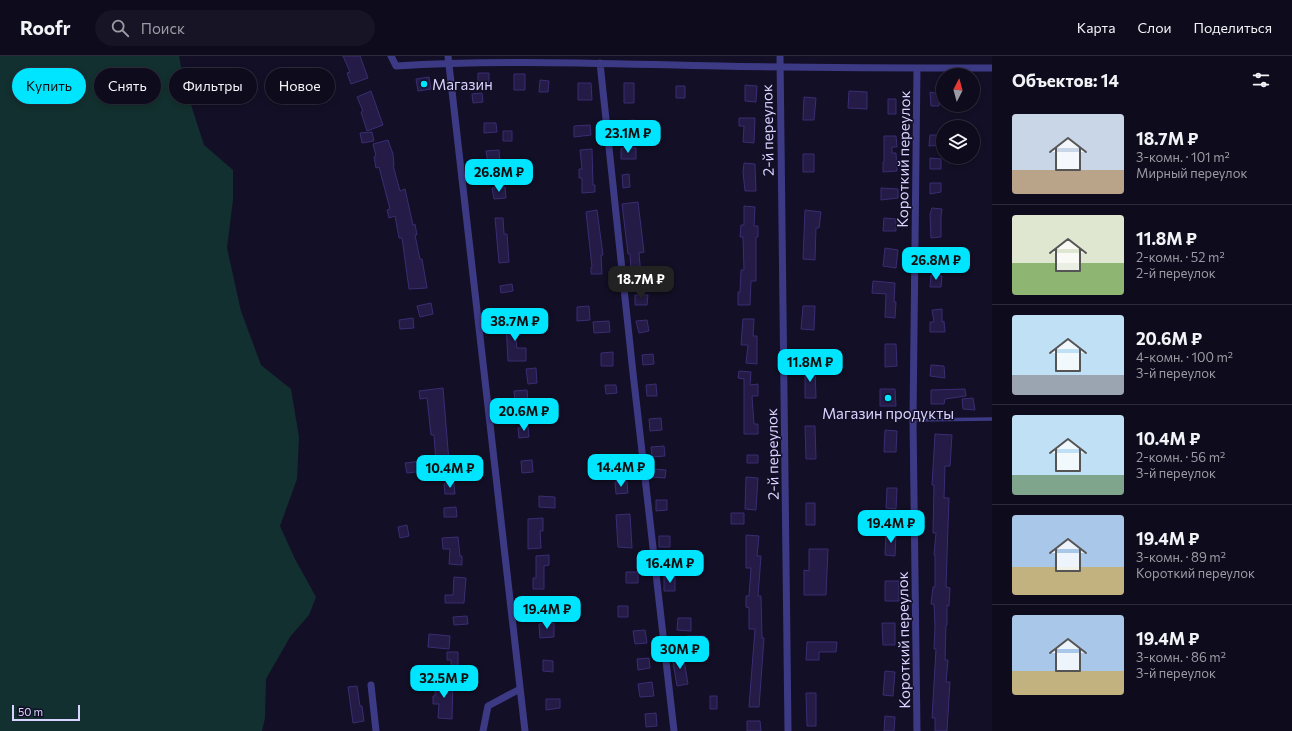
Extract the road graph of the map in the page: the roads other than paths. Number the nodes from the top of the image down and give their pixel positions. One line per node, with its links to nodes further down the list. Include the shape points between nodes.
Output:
1 (391, 56): 3 (street, via 396,66)
2 (780, 56): 5 (street, 2-й переулок)
3 (448, 59): 4 (street); 11 (street)
4 (600, 63): 5 (street); 15 (street)
5 (780, 68): 6 (street); 16 (street, 2-й переулок)
6 (917, 68): 7 (street); 9 (street, Короткий переулок)
7 (992, 68)
8 (992, 419): 9 (lane)
9 (913, 420): 17 (street, Короткий переулок)
10 (371, 685): 12 (street)
11 (520, 689): 13 (street, via 488,706); 14 (street)
12 (376, 731)
13 (483, 731)
14 (525, 731)
15 (674, 731)
16 (788, 731)
17 (917, 731)

